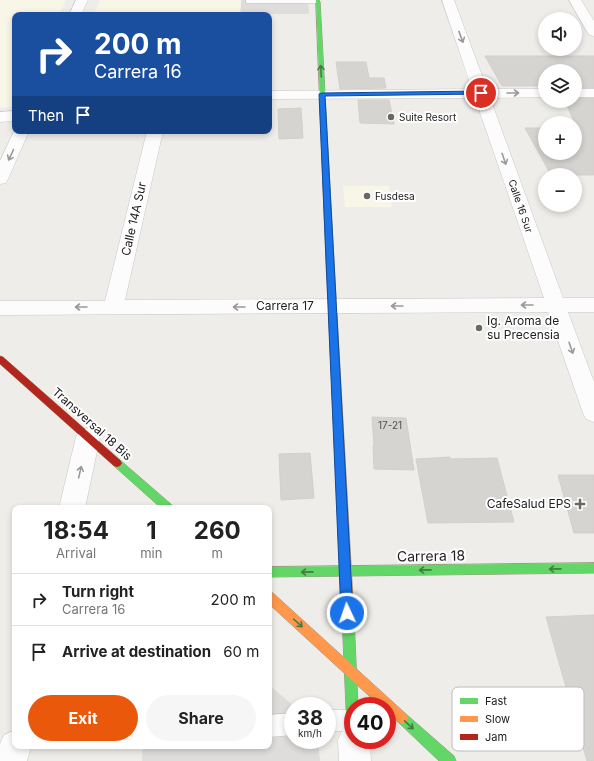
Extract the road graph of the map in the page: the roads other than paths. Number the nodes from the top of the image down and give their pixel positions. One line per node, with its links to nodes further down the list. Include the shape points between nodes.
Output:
1 (82, 0): 6 (street)
2 (318, 0): 5 (lane); 12 (street, one-way to 2)
3 (448, 0): 8 (street, Calle 16 Sur, one-way to 8)
4 (575, 0): 7 (street)
5 (249, 1)
6 (76, 12)
7 (594, 32)
8 (481, 93): 9 (street, one-way to 9); 12 (street); 19 (street, Calle 16 Sur, one-way to 19)
9 (538, 93)
10 (582, 93): 11 (street)
11 (594, 93)
12 (322, 94): 13 (street); 21 (street)
13 (272, 95)
14 (12, 116): 15 (street)
15 (0, 117)
16 (20, 134): 18 (street, one-way to 18)
17 (154, 134): 22 (street, Calle 14A Sur)
18 (0, 179)
19 (556, 305): 20 (street, Carrera 17); 21 (street, Carrera 17, one-way to 21); 25 (street, Calle 16 Sur, one-way to 25)
20 (594, 305)
21 (332, 306): 22 (street, Carrera 17, one-way to 22); 30 (street)
22 (113, 307): 23 (street, Carrera 17, one-way to 23)
23 (0, 308)
24 (0, 359): 26 (street, Transversal 18 Bis)
25 (594, 413)
26 (88, 437): 27 (street, one-way to 26); 28 (street, Transversal 18 Bis)
27 (73, 505)
28 (165, 505)
29 (594, 568): 30 (street, Carrera 18, one-way to 30)
30 (345, 571): 31 (street, Carrera 18, one-way to 31); 33 (street)
31 (272, 572)
32 (272, 601): 33 (street, one-way to 33)
33 (350, 670): 34 (street); 41 (street, one-way to 41)
34 (351, 697)
35 (284, 725): 36 (lane)
36 (272, 726)
37 (14, 749): 39 (street)
38 (354, 749): 40 (street)
39 (11, 761)
40 (355, 761)
41 (449, 761)

